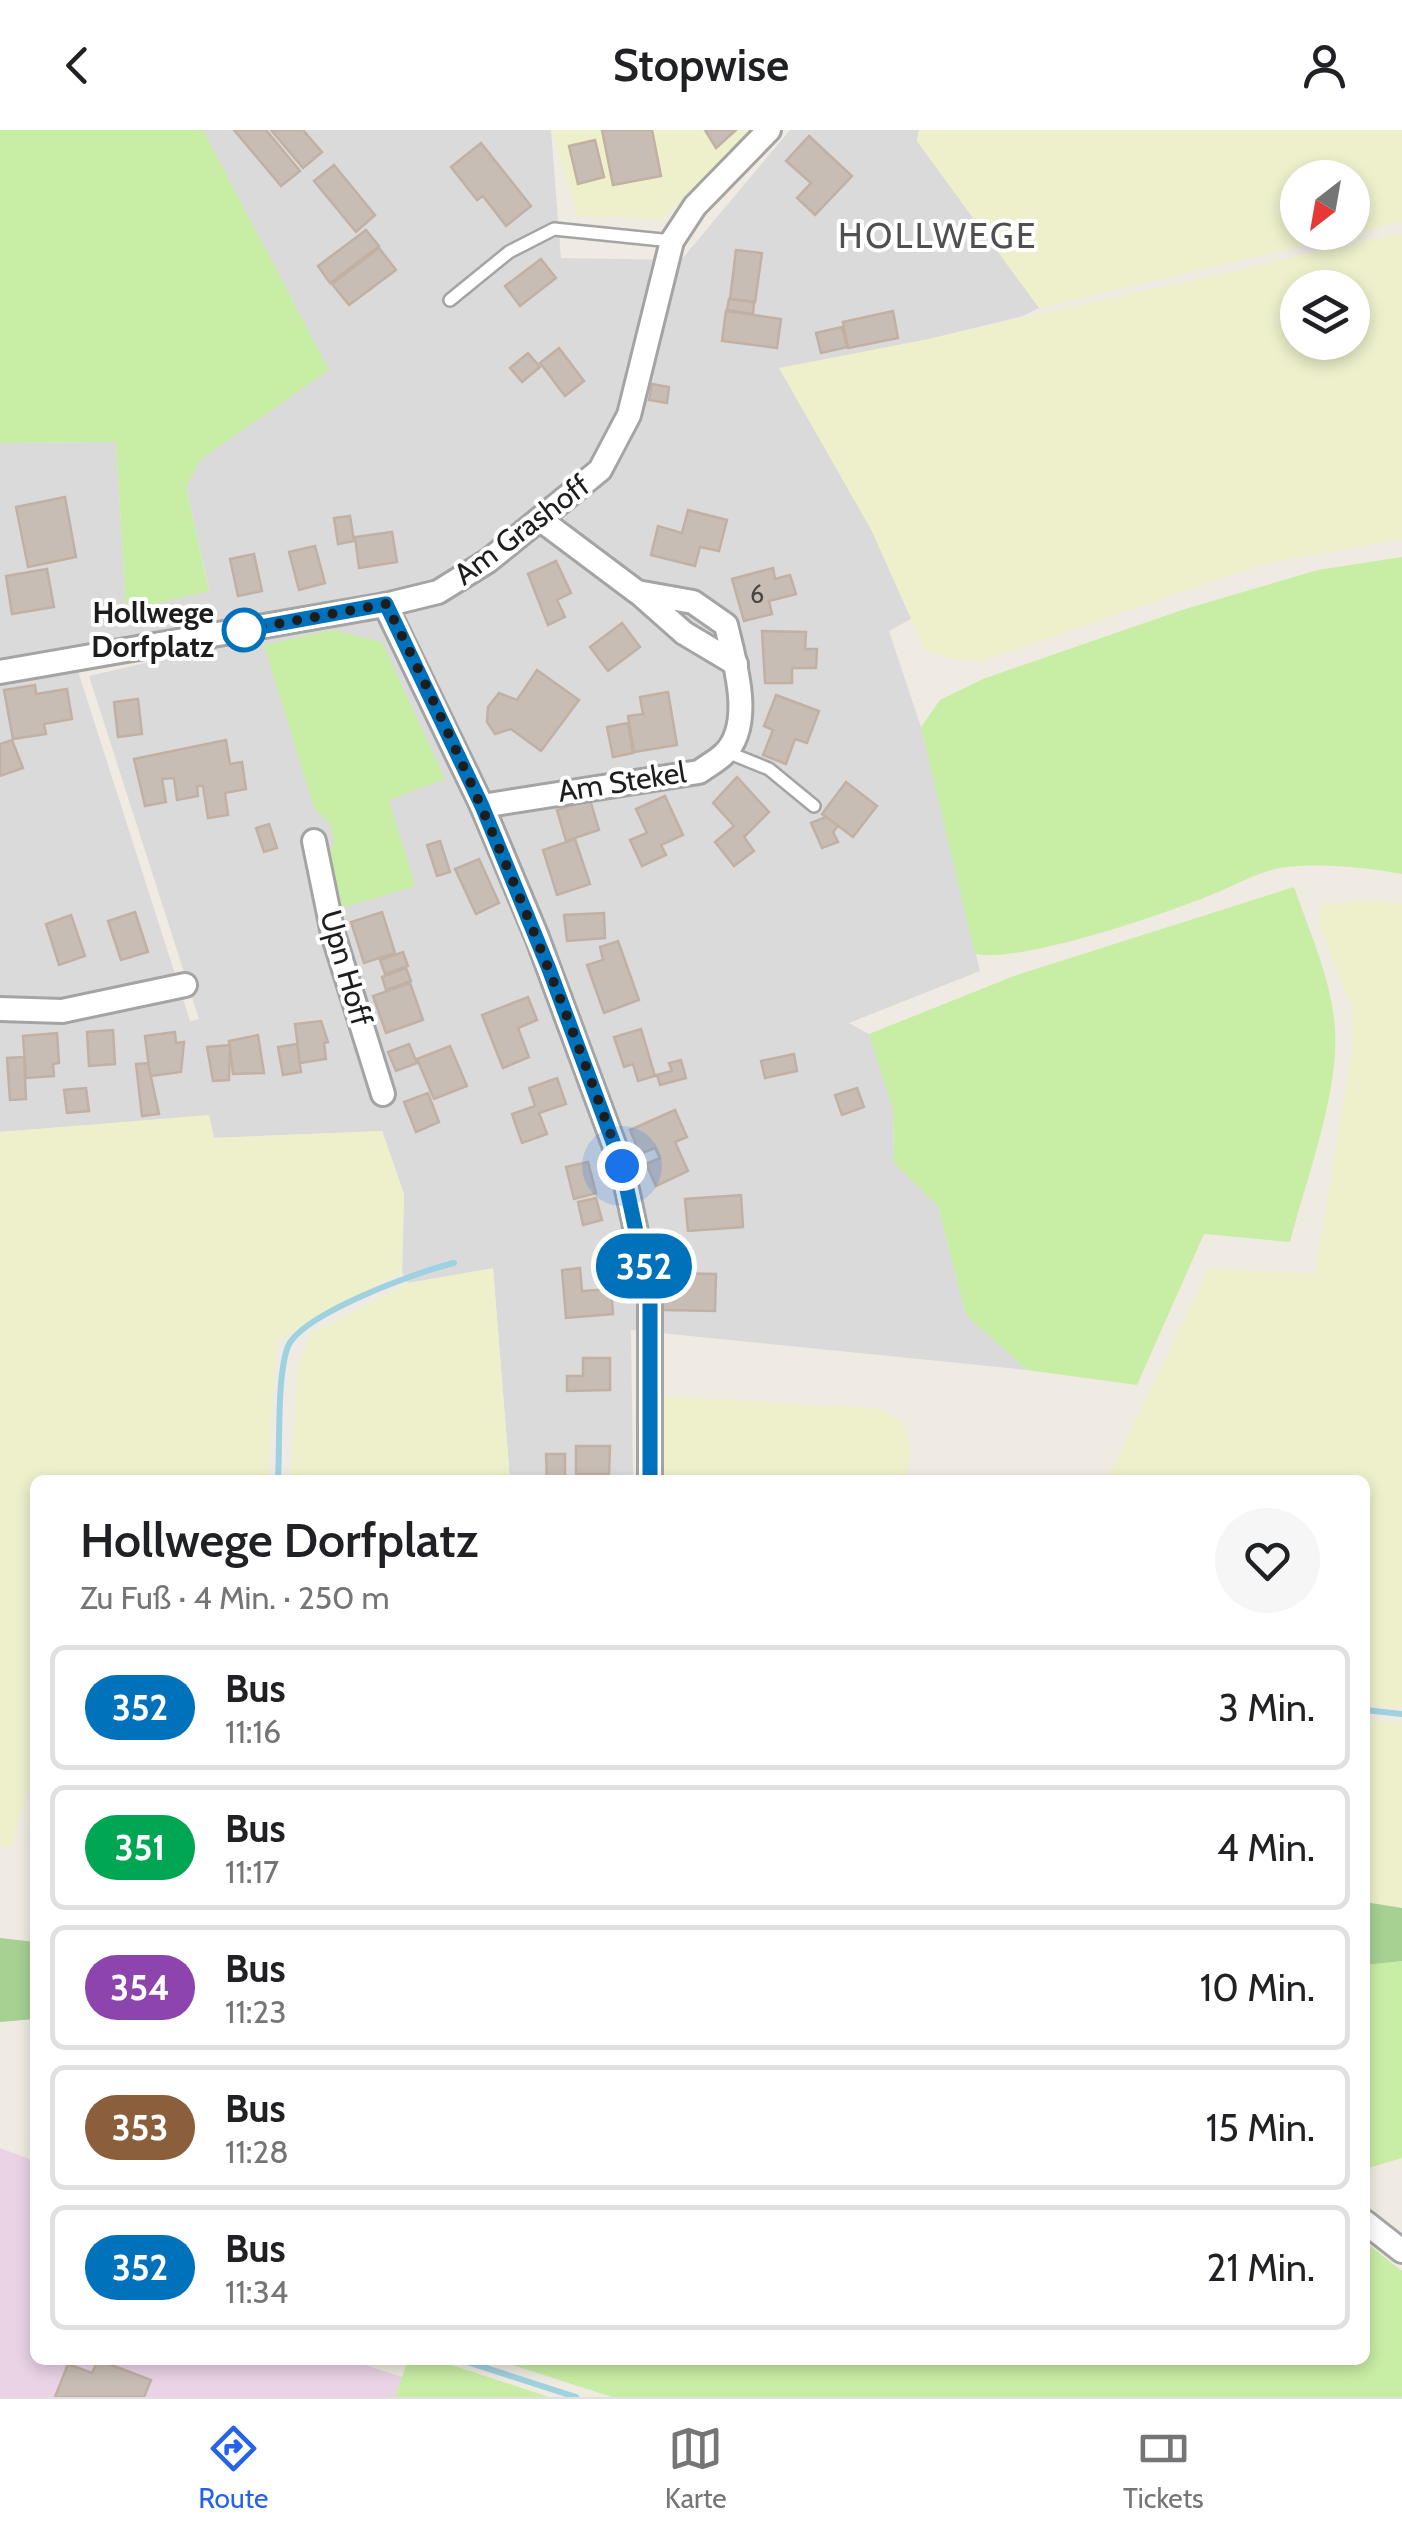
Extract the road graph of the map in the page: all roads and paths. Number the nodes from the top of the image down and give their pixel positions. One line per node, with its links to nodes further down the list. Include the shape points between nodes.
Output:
1 (769, 130): 2 (street, Am Grashoff)
2 (672, 240): 3 (lane, via 554,228 509,252); 4 (street, Am Grashoff, via 615,449 585,486)
3 (450, 300)
4 (541, 520): 5 (street, Am Stekel); 6 (street, Am Grashoff, via 438,592)
5 (637, 592): 7 (street, Am Stekel, via 684,633); 7 (street, Am Stekel, via 709,610 726,626)
6 (386, 604): 8 (street, Am Grashoff); 10 (street)
7 (736, 664): 9 (street, Am Stekel, via 738,726)
8 (0, 672)
9 (727, 752): 10 (street, Am Stekel, via 698,772); 11 (lane, via 769,768)
10 (482, 806): 16 (street, via 622,1166 650,1297)
11 (814, 806)
12 (314, 841): 15 (street, Upn Hoff, via 333,934)
13 (184, 985): 14 (street, via 62,1010)
14 (0, 1009)
15 (383, 1094)
16 (650, 1475)
17 (1370, 2226): 18 (street)
18 (1402, 2250)

